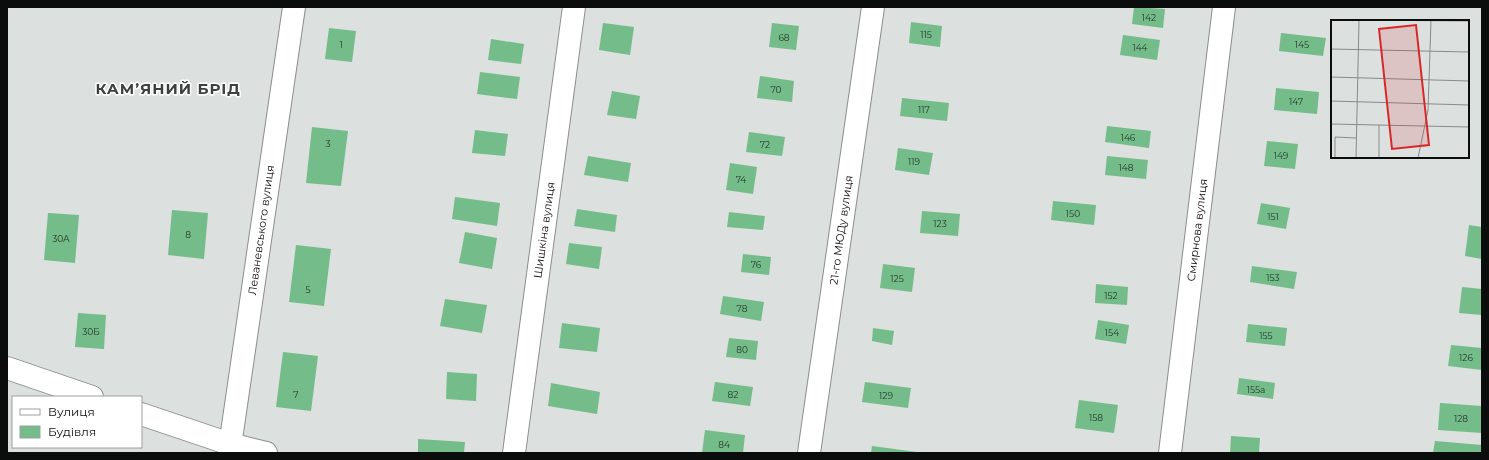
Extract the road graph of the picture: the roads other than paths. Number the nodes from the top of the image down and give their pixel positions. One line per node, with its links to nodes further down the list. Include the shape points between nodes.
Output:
1 (294, 7): 8 (street, Леваневського вулиця)
2 (574, 7): 10 (street, Шишкіна вулиця)
3 (873, 7): 11 (street, 21-го МЮДу вулиця)
4 (1224, 7): 12 (street, Смирнова вулиця)
5 (7, 368): 6 (street)
6 (89, 396)
7 (142, 414): 8 (street)
8 (229, 448): 9 (street)
9 (266, 453)
10 (514, 453)
11 (809, 453)
12 (1170, 453)

